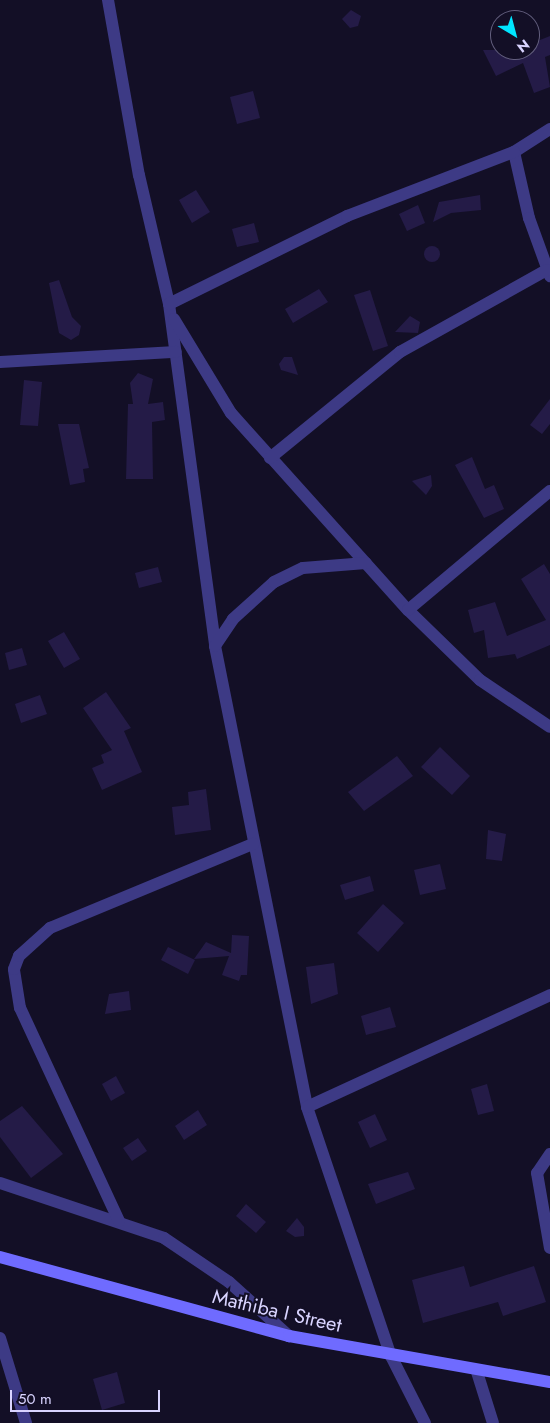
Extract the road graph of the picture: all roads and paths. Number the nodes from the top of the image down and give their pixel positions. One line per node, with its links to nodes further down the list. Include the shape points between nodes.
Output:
1 (108, 0): 5 (street, via 139,175)
2 (550, 129): 3 (street)
3 (514, 152): 4 (street, via 529,218); 5 (street, via 347,216)
4 (549, 273): 8 (street, via 400,352)
5 (169, 307): 6 (street); 8 (street, via 208,380)
6 (176, 352): 7 (street); 12 (street)
7 (0, 362)
8 (270, 458): 10 (street)
9 (550, 491): 11 (street)
10 (366, 563): 11 (street); 12 (street, via 303,568 274,582 233,619)
11 (408, 610): 13 (street, via 480,680)
12 (215, 646): 14 (street)
13 (550, 727)
14 (253, 844): 16 (street); 19 (street, via 50,928 24,951 14,969 20,1008)
15 (550, 995): 16 (street)
16 (308, 1107): 24 (street)
17 (550, 1154): 20 (street, via 537,1174)
18 (0, 1184): 19 (street)
19 (118, 1221): 22 (street, via 164,1238 196,1256)
20 (550, 1248)
21 (0, 1257): 22 (street, Mathiba I Street)
22 (289, 1336): 24 (street, Mathiba I Street)
23 (0, 1338): 27 (street)
24 (391, 1356): 25 (street, Mathiba I Street); 28 (street)
25 (477, 1372): 26 (street, Mathiba I Street); 29 (street)
26 (550, 1382)
27 (26, 1423)
28 (425, 1423)
29 (493, 1423)

